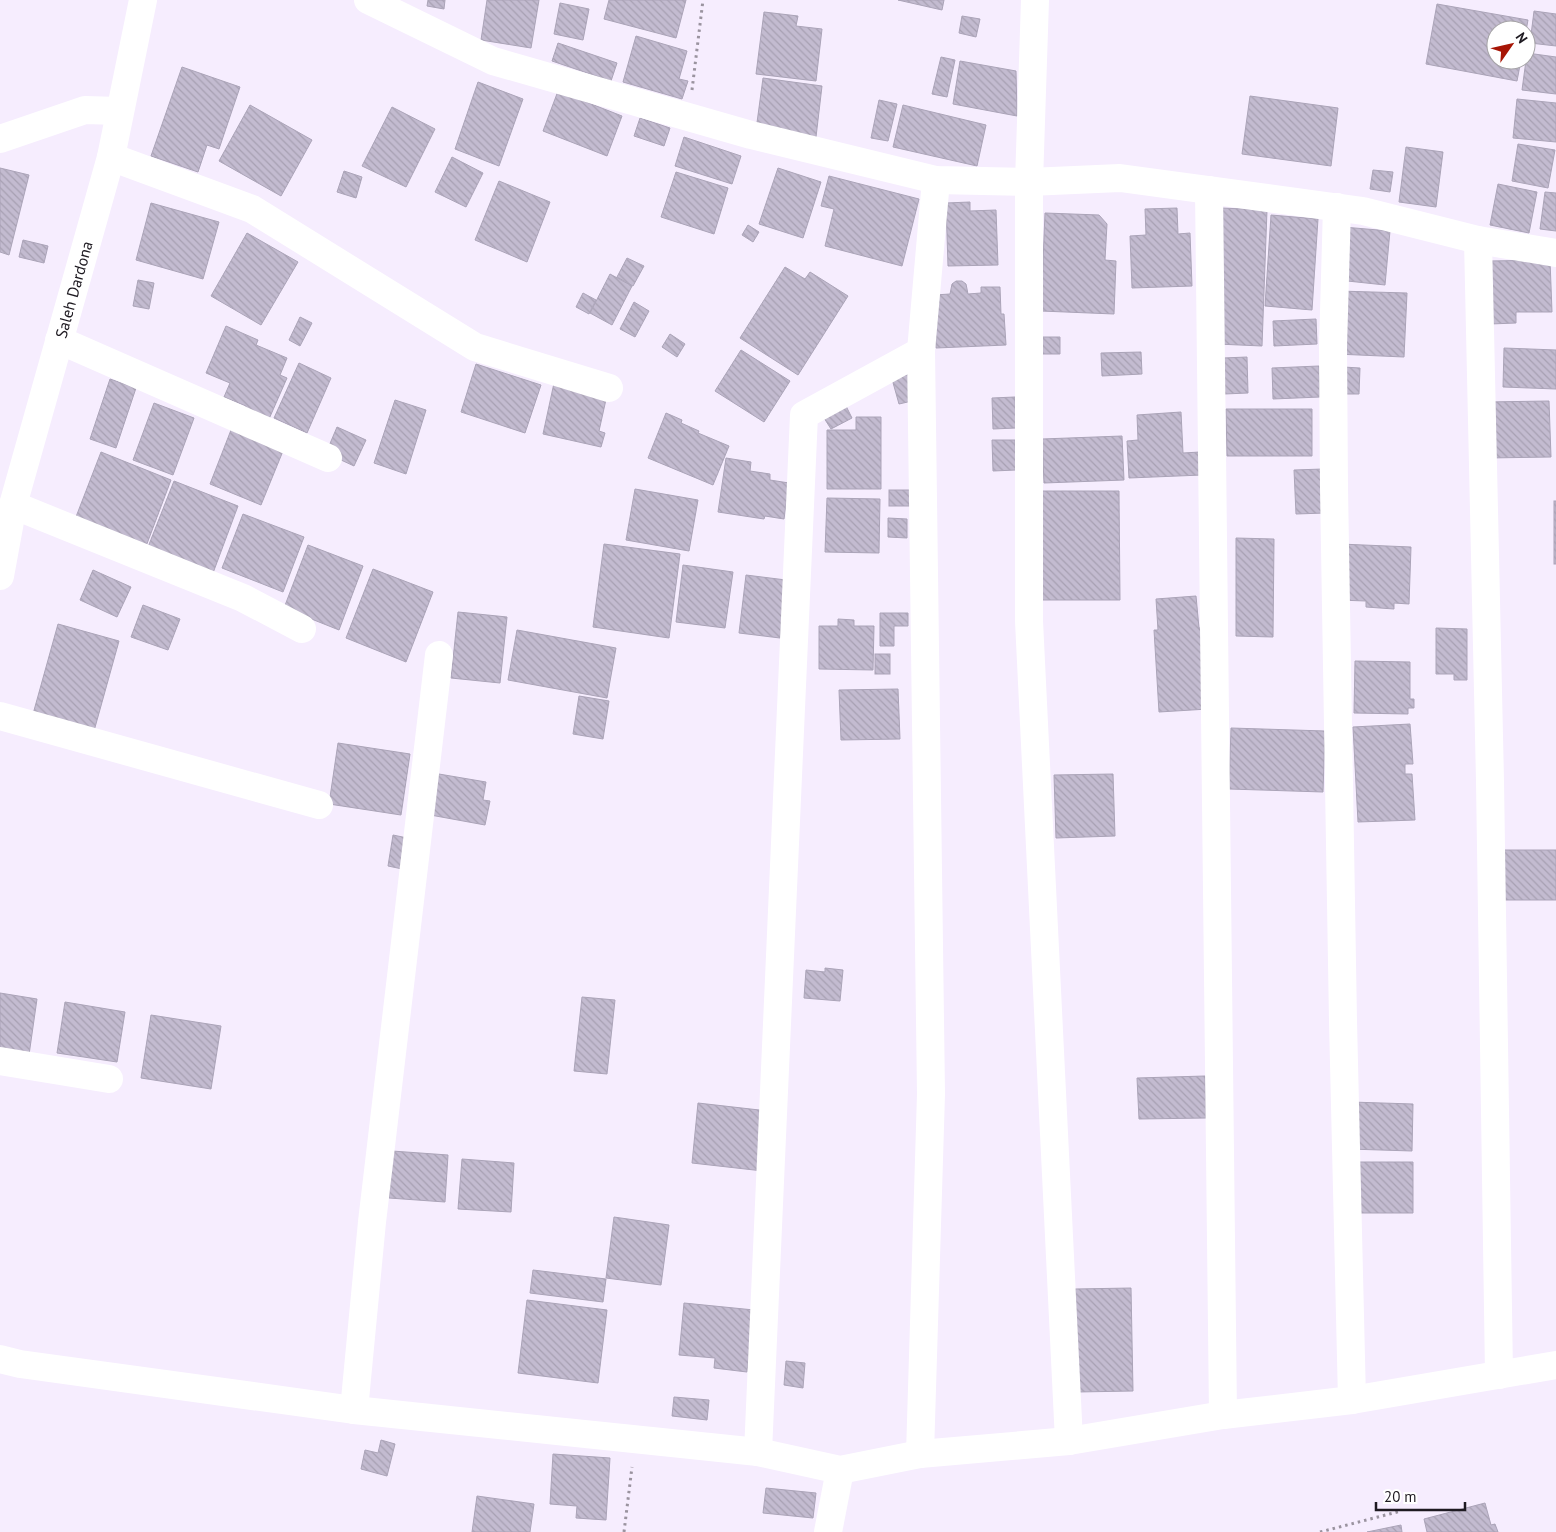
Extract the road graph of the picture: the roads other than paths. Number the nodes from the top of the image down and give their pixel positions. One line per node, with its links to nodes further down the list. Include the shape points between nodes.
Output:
1 (143, 0): 4 (street, Saleh Dardona)
2 (368, 0): 7 (street, via 493,61 751,135)
3 (1035, 0): 8 (street)
4 (119, 111): 5 (street, via 85,110); 6 (street, Saleh Dardona)
5 (0, 139)
6 (111, 157): 13 (street, Saleh Dardona); 15 (street, via 252,210 475,348)
7 (936, 180): 8 (street); 14 (street)
8 (1029, 182): 9 (street, via 1120,178); 31 (street, via 1029,621)
9 (1209, 190): 10 (street); 30 (street)
10 (1336, 208): 11 (street, via 1363,211); 28 (street, via 1334,488)
11 (1478, 240): 12 (street); 27 (street)
12 (1556, 253)
13 (60, 340): 16 (street); 17 (street, Saleh Dardona)
14 (922, 351): 32 (street, via 804,415); 33 (street, via 930,1094)
15 (609, 388)
16 (328, 458)
17 (13, 506): 18 (street, Saleh Dardona); 19 (street, via 243,598)
18 (0, 576)
19 (302, 630)
20 (438, 655): 29 (street, via 372,1222)
21 (0, 716): 22 (street)
22 (319, 805)
23 (0, 1061): 24 (street)
24 (109, 1079)
25 (0, 1359): 29 (street)
26 (1556, 1365): 27 (street)
27 (1499, 1375): 28 (street)
28 (1352, 1400): 30 (street)
29 (354, 1410): 32 (street)
30 (1223, 1415): 31 (street)
31 (1069, 1440): 33 (street)
32 (758, 1452): 34 (street)
33 (920, 1454): 34 (street)
34 (840, 1470): 35 (street)
35 (828, 1532)

